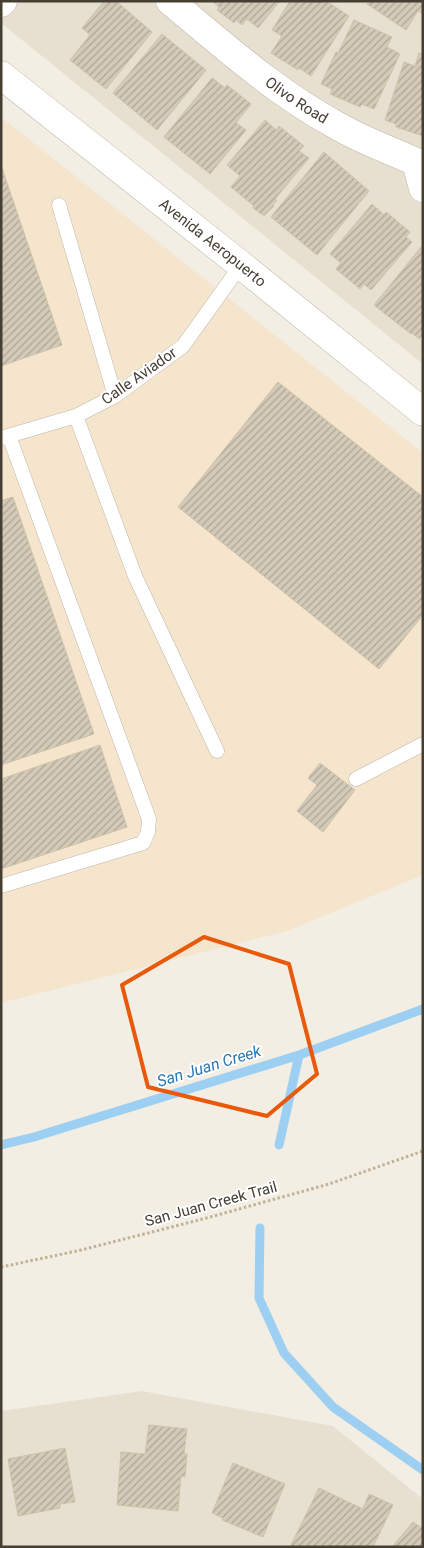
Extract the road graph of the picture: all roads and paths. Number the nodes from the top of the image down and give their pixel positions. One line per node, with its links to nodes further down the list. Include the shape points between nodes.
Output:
1 (170, 1): 3 (street, Olivo Road, via 283,92 337,126)
2 (1, 75): 6 (street, Avenida Aeropuerto)
3 (420, 163): 4 (street, Olivo Road)
4 (423, 188)
5 (59, 205): 7 (lane)
6 (241, 265): 7 (lane, Calle Aviador, via 183,346); 8 (street, Avenida Aeropuerto)
7 (115, 396): 9 (lane, Calle Aviador)
8 (423, 412)
9 (76, 416): 10 (lane, Calle Aviador); 12 (lane, via 135,576)
10 (5, 437): 14 (lane, via 148,819 148,832 143,843)
11 (423, 744): 13 (lane)
12 (217, 751)
13 (356, 779)
14 (1, 886)
15 (423, 1150): 16 (path, San Juan Creek Trail, via 329,1184 203,1219 77,1252)
16 (1, 1267)

